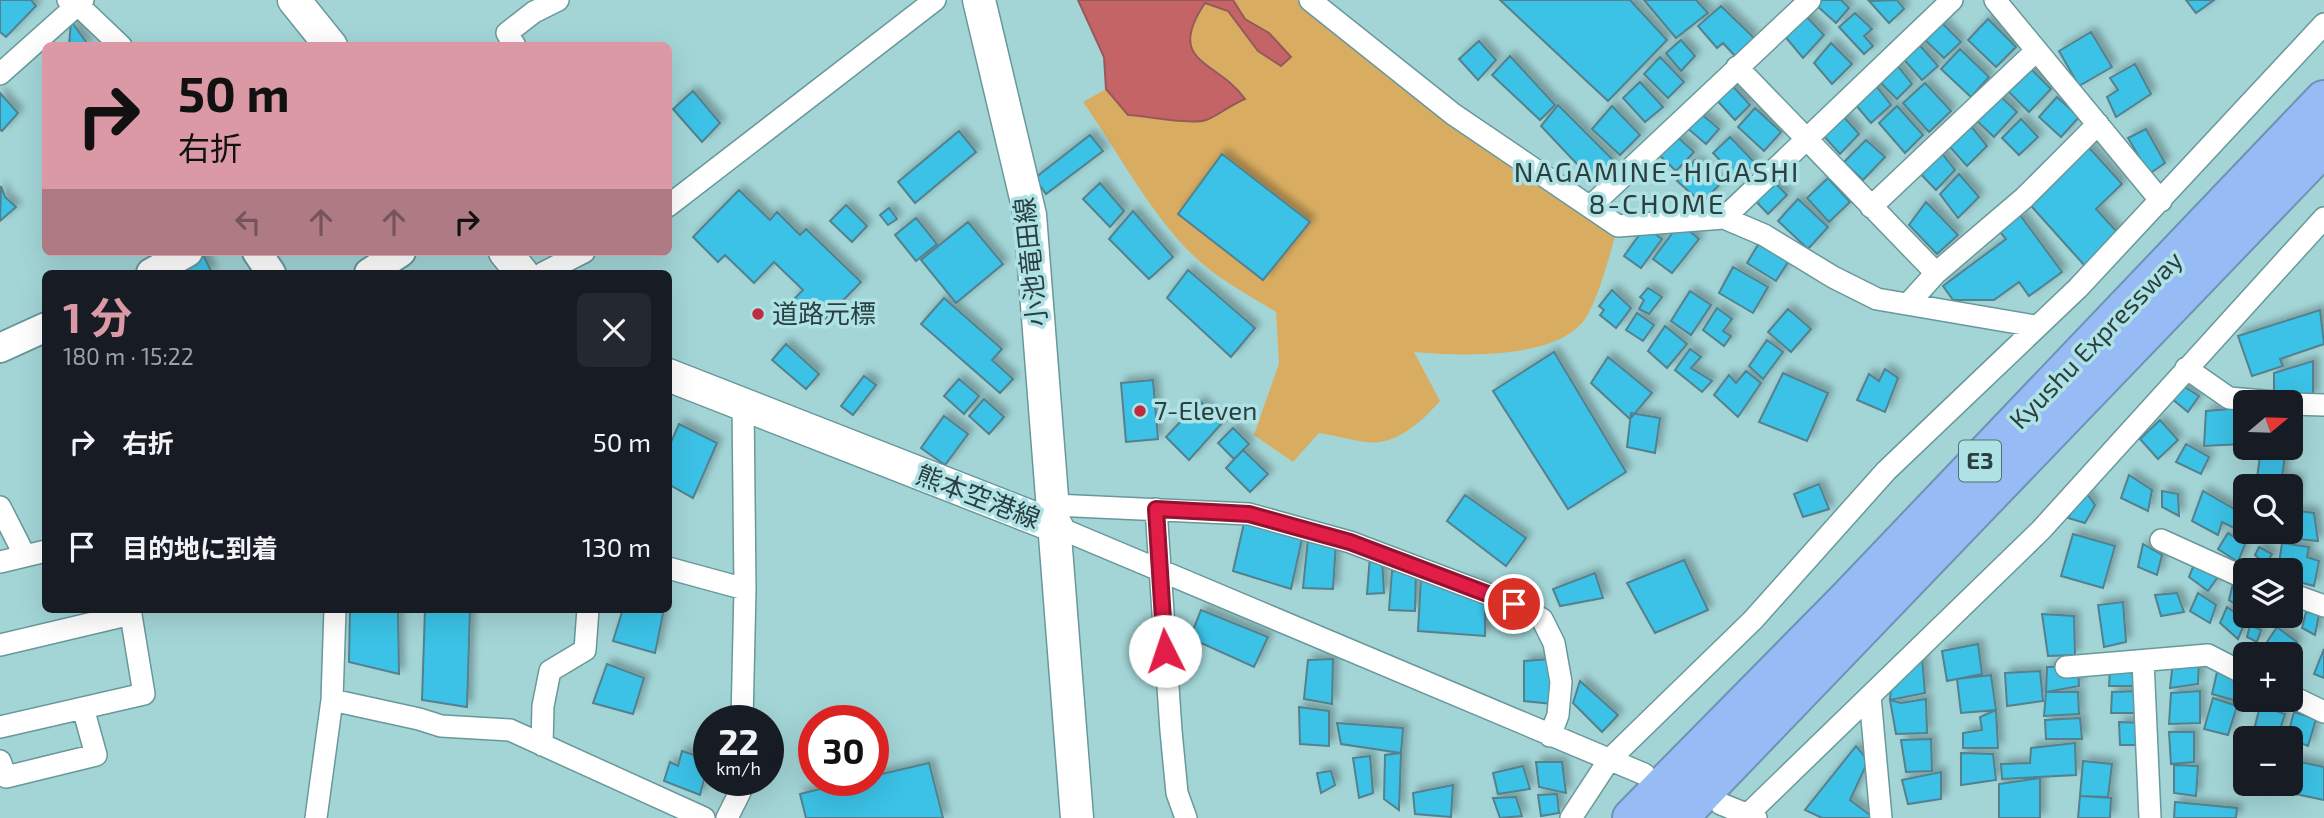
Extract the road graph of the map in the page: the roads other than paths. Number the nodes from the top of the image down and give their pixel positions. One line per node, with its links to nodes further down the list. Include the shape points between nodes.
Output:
1 (294, 0): 12 (main road)
2 (558, 0): 13 (street, via 507,33)
3 (935, 0): 23 (street)
4 (979, 0): 50 (main road, 小池竜田線, via 1030,215)
5 (1310, 0): 24 (street, via 1453,114)
6 (1810, 0): 15 (street)
7 (1952, 0): 20 (street)
8 (1995, 0): 14 (street)
9 (77, 2): 11 (street); 16 (street)
10 (2324, 24): 22 (street)
11 (117, 42)
12 (328, 42)
13 (512, 42)
14 (2036, 51): 19 (street); 25 (street)
15 (1737, 68): 20 (street); 24 (street)
16 (0, 74)
17 (2324, 74): 37 (highway)
18 (2324, 100): 37 (highway, Kyushu Expressway / E3)
19 (2098, 124): 22 (street); 36 (street, via 2024,198)
20 (1807, 139): 25 (street); 26 (street)
21 (2324, 146): 90 (highway, Kyushu Expressway / E3)
22 (2161, 201): 39 (street)
23 (672, 203)
24 (1591, 206): 26 (street, via 1618,226)
25 (1871, 207): 36 (street)
26 (1724, 218): 38 (street, via 1764,234 1877,299)
27 (2324, 218): 42 (street)
28 (181, 256): 32 (street)
29 (395, 256): 33 (street)
30 (508, 256): 34 (main road)
31 (576, 256): 35 (street)
32 (156, 270)
33 (374, 270)
34 (520, 270)
35 (549, 270)
36 (1936, 273): 38 (street)
37 (2135, 299): 89 (highway, Kyushu Expressway / E3)
38 (1908, 303): 39 (street)
39 (2035, 326): 77 (street, via 1886,471 1753,620)
40 (42, 329): 41 (street)
41 (0, 348)
42 (2186, 368): 44 (street); 68 (street, via 2041,530)
43 (672, 376): 45 (main road, 熊本空港線)
44 (2233, 398)
45 (743, 403): 50 (main road, 熊本空港線, via 932,480); 57 (street)
46 (2303, 404): 47 (street)
47 (2324, 405)
48 (0, 507): 52 (street)
49 (1156, 509): 50 (street); 55 (street); 75 (street, via 1249,514 1350,542 1542,619 1554,643 1562,682)
50 (1055, 516): 55 (street); 86 (main road, 熊本空港線)
51 (2161, 540): 56 (street)
52 (35, 553): 53 (street)
53 (0, 562)
54 (672, 569): 57 (street)
55 (1160, 571): 75 (street); 87 (street, via 1177,793)
56 (2233, 573)
57 (745, 589): 71 (street)
58 (2303, 598): 59 (street)
59 (2324, 606)
60 (122, 613): 64 (street)
61 (130, 613): 72 (street, via 144,694)
62 (335, 613): 69 (street)
63 (588, 613): 76 (street, via 584,650 551,671 542,706)
64 (0, 645)
65 (2143, 661): 66 (street); 67 (street, via 2208,656); 92 (street)
66 (2066, 667)
67 (2233, 668)
68 (1870, 696): 83 (street); 91 (street)
69 (332, 700): 76 (street, via 441,726 510,730); 84 (street)
70 (2303, 702): 73 (street)
71 (742, 705)
72 (83, 708): 74 (street); 78 (street, via 96,755 6,778)
73 (2324, 712)
74 (0, 727)
75 (1550, 736): 77 (street)
76 (542, 745): 85 (street)
77 (1609, 760): 79 (street); 88 (street)
78 (0, 761)
79 (1644, 774)
80 (738, 796): 82 (street)
81 (1721, 804): 83 (street)
82 (730, 817)
83 (1749, 817)
84 (316, 818)
85 (704, 818)
86 (1077, 818)
87 (1186, 818)
88 (1571, 818)
89 (1632, 818)
90 (1678, 818)
91 (1881, 818)
92 (2150, 818)

